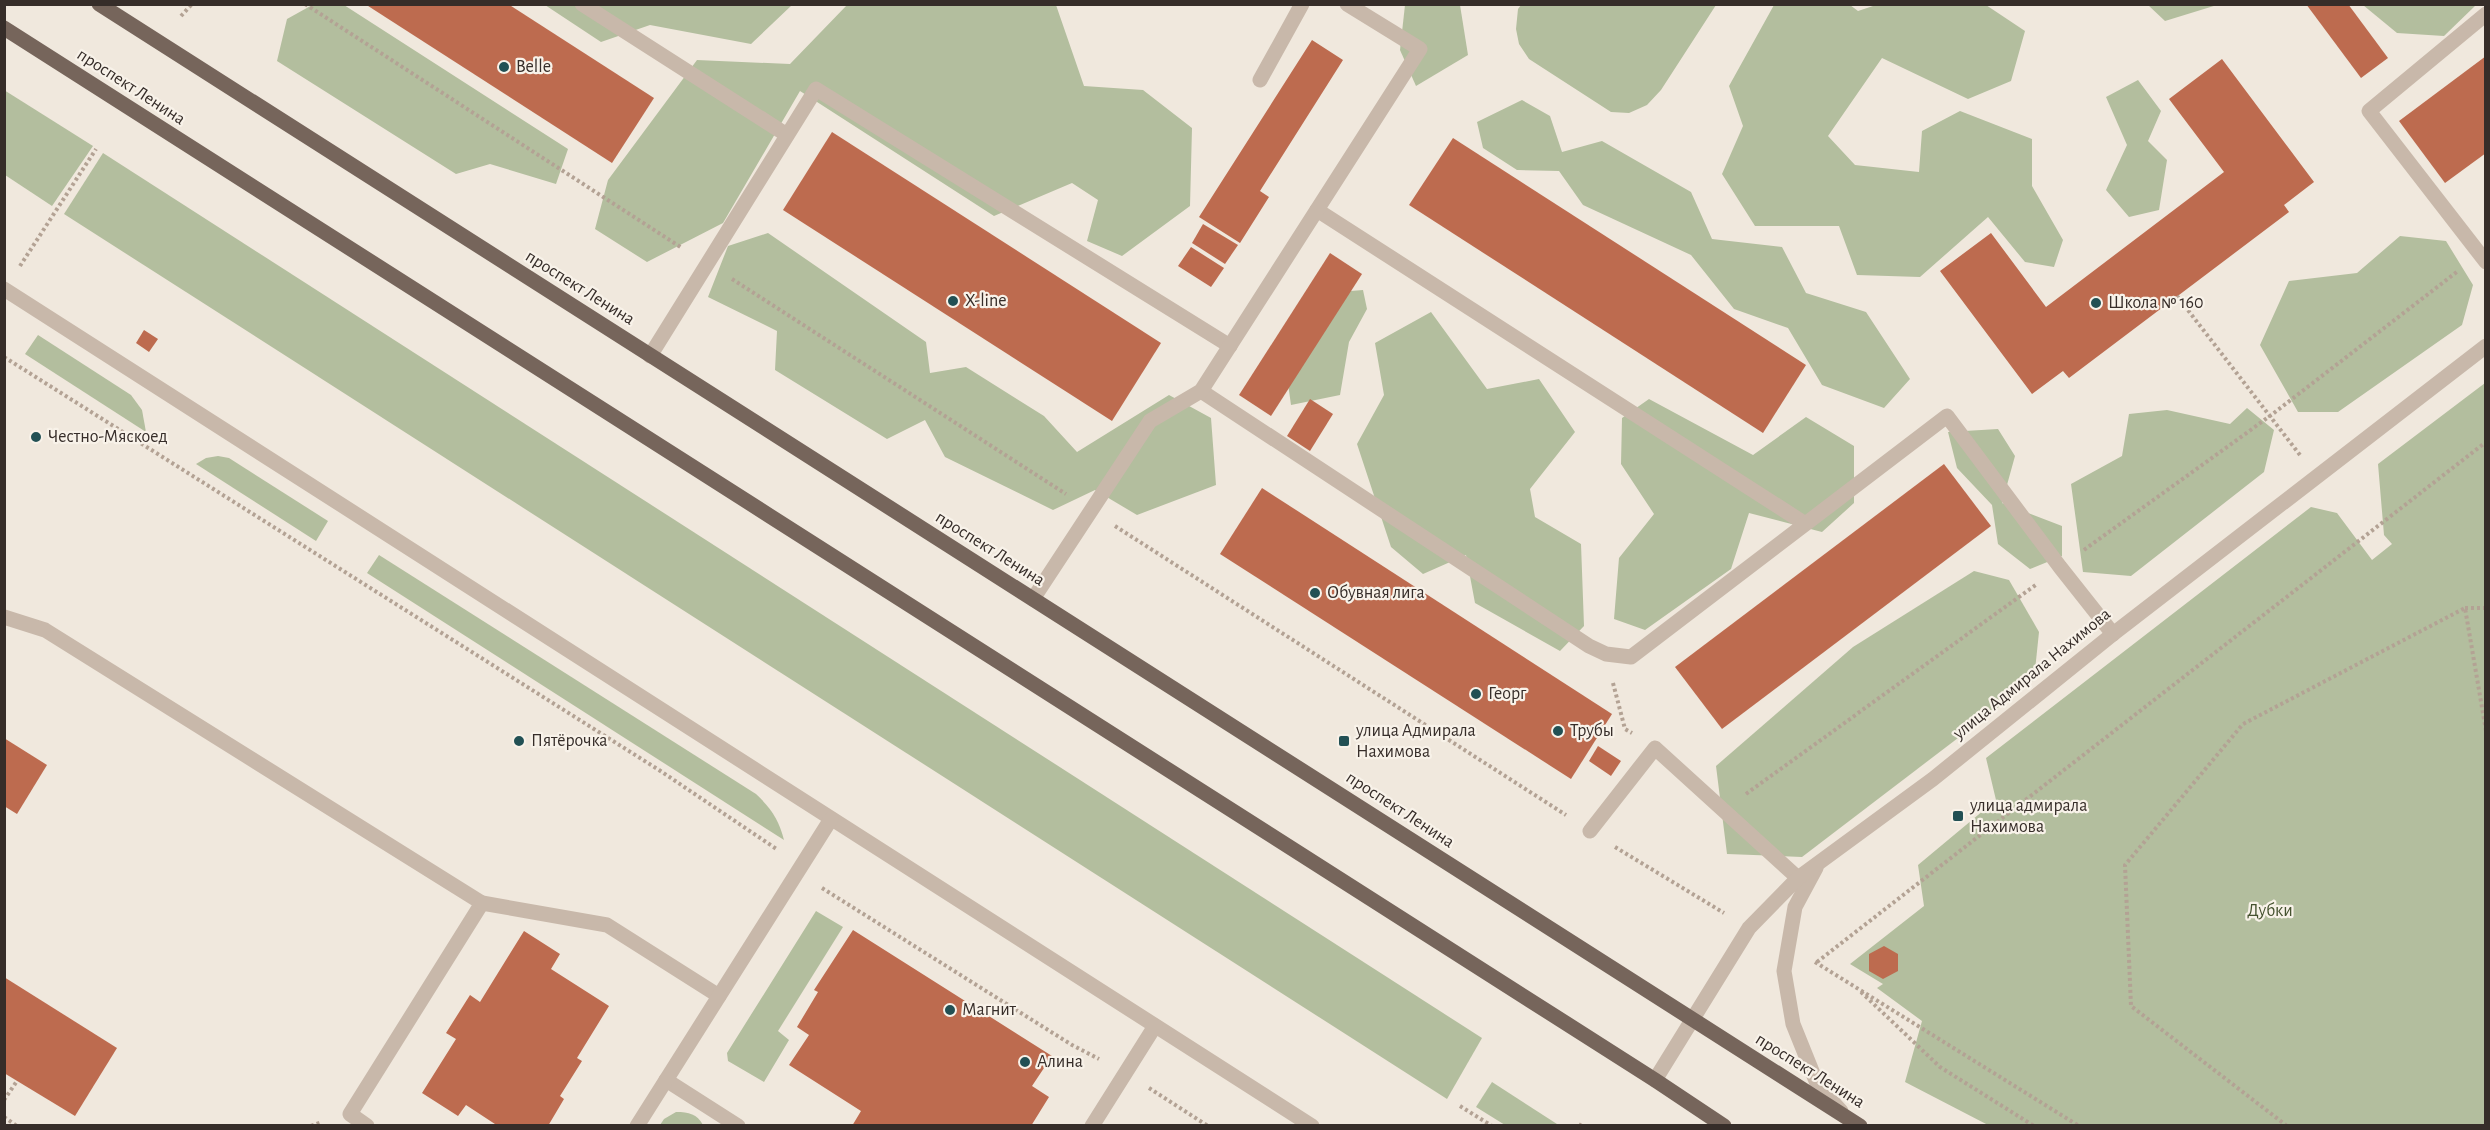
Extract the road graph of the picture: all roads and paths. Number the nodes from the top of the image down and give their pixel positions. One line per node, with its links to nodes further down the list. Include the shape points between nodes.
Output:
1 (192, 4): 8 (path)
2 (305, 4): 15 (path)
3 (582, 4): 11 (street)
4 (1302, 4): 10 (street)
5 (1347, 4): 13 (street, via 1420,49)
6 (103, 5): 20 (main road, проспект Ленина)
7 (2486, 14): 14 (street, via 2369,111)
8 (181, 16)
9 (4, 28): 53 (main road, проспект Ленина)
10 (1260, 80)
11 (787, 135): 15 (street); 18 (street, via 816,89)
12 (96, 148): 16 (path)
13 (1317, 210): 18 (street); 27 (street)
14 (2482, 258): 23 (path)
15 (707, 264): 20 (street); 26 (path)
16 (5, 289): 38 (street)
17 (2177, 296): 23 (path)
18 (1230, 346): 22 (street)
19 (2486, 346): 25 (street, улица Адмирала Нахимова)
20 (650, 356): 29 (main road, проспект Ленина)
21 (4, 357): 41 (path, via 659,770)
22 (1201, 391): 26 (street, via 1150,422); 34 (street, via 1588,646)
23 (2270, 416): 25 (path); 28 (path)
24 (2486, 442): 46 (path)
25 (2316, 476): 33 (street, улица Адмирала Нахимова)
26 (1090, 510): 29 (street); 39 (path)
27 (1804, 523): 28 (street, via 1947,416); 34 (street, via 1631,657)
28 (2060, 567): 33 (street); 37 (path)
29 (1033, 599): 49 (main road, проспект Ленина)
30 (2465, 608): 31 (path); 35 (path); 72 (path, via 2243,724 2125,864 2130,1006)
31 (2486, 608)
32 (4, 617): 43 (street, via 45,630)
33 (2113, 634): 40 (street, улица Адмирала Нахимова, via 1933,779)
34 (1606, 654): 36 (path, via 1625,729)
35 (2486, 731)
36 (1655, 748): 37 (street); 39 (street)
37 (1724, 810): 42 (street)
38 (831, 819): 41 (street); 50 (street)
39 (1590, 831): 44 (path)
40 (1820, 861): 42 (street, улица Адмирала Нахимова); 45 (street, via 1795,907)
41 (801, 866): 48 (street); 51 (path, via 820,887 1072,1045)
42 (1798, 878): 44 (street, улица Адмирала Нахимова)
43 (482, 903): 48 (street, via 607,925); 59 (street)
44 (1749, 928): 49 (street, улица Адмирала Нахимова)
45 (1788, 948): 46 (path); 57 (street, via 1784,971 1793,1024 1818,1086)
46 (1816, 962): 47 (path)
47 (1853, 986): 70 (path, via 1940,1067); 71 (path)
48 (719, 996): 52 (street)
49 (1692, 1019): 53 (street, улица Адмирала Нахимова); 57 (main road, проспект Ленина)
50 (1155, 1026): 51 (street); 66 (street)
51 (1125, 1072): 64 (street); 65 (path)
52 (666, 1080): 62 (street); 63 (street)
53 (1655, 1080): 68 (main road, проспект Ленина)
54 (17, 1081): 55 (path)
55 (4, 1100)
56 (1460, 1106): 67 (path)
57 (1845, 1116): 69 (main road, проспект Ленина)
58 (4, 1117): 60 (path)
59 (346, 1120): 61 (street)
60 (17, 1125)
61 (367, 1125)
62 (637, 1125)
63 (738, 1125)
64 (1092, 1125)
65 (1208, 1125)
66 (1312, 1125)
67 (1492, 1125)
68 (1724, 1125)
69 (1860, 1125)
70 (2034, 1125)
71 (2079, 1125)
72 (2287, 1125)

